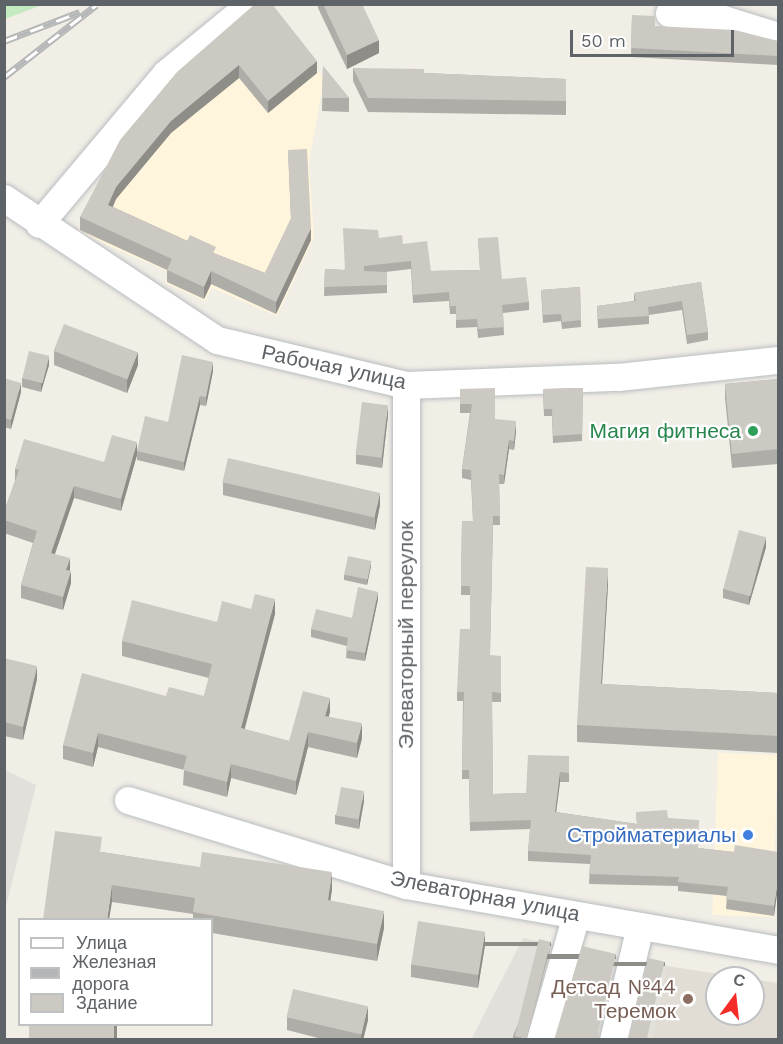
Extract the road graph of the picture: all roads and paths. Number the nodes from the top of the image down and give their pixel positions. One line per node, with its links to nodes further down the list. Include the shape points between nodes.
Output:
1 (250, 4): 5 (street, via 166,73)
2 (669, 13): 3 (street, via 723,20)
3 (778, 36)
4 (4, 198): 5 (street, Рабочая улица)
5 (39, 224): 7 (street, Рабочая улица, via 217,340)
6 (778, 360): 7 (street, Рабочая улица, via 618,376)
7 (406, 385): 9 (street, Элеваторный переулок)
8 (128, 800): 9 (street, Элеваторная улица)
9 (406, 885): 10 (street, Элеваторная улица)
10 (576, 915): 11 (street, Элеваторная улица); 13 (street)
11 (640, 926): 12 (street, Элеваторная улица); 14 (street)
12 (778, 950)
13 (540, 1040)
14 (613, 1040)

